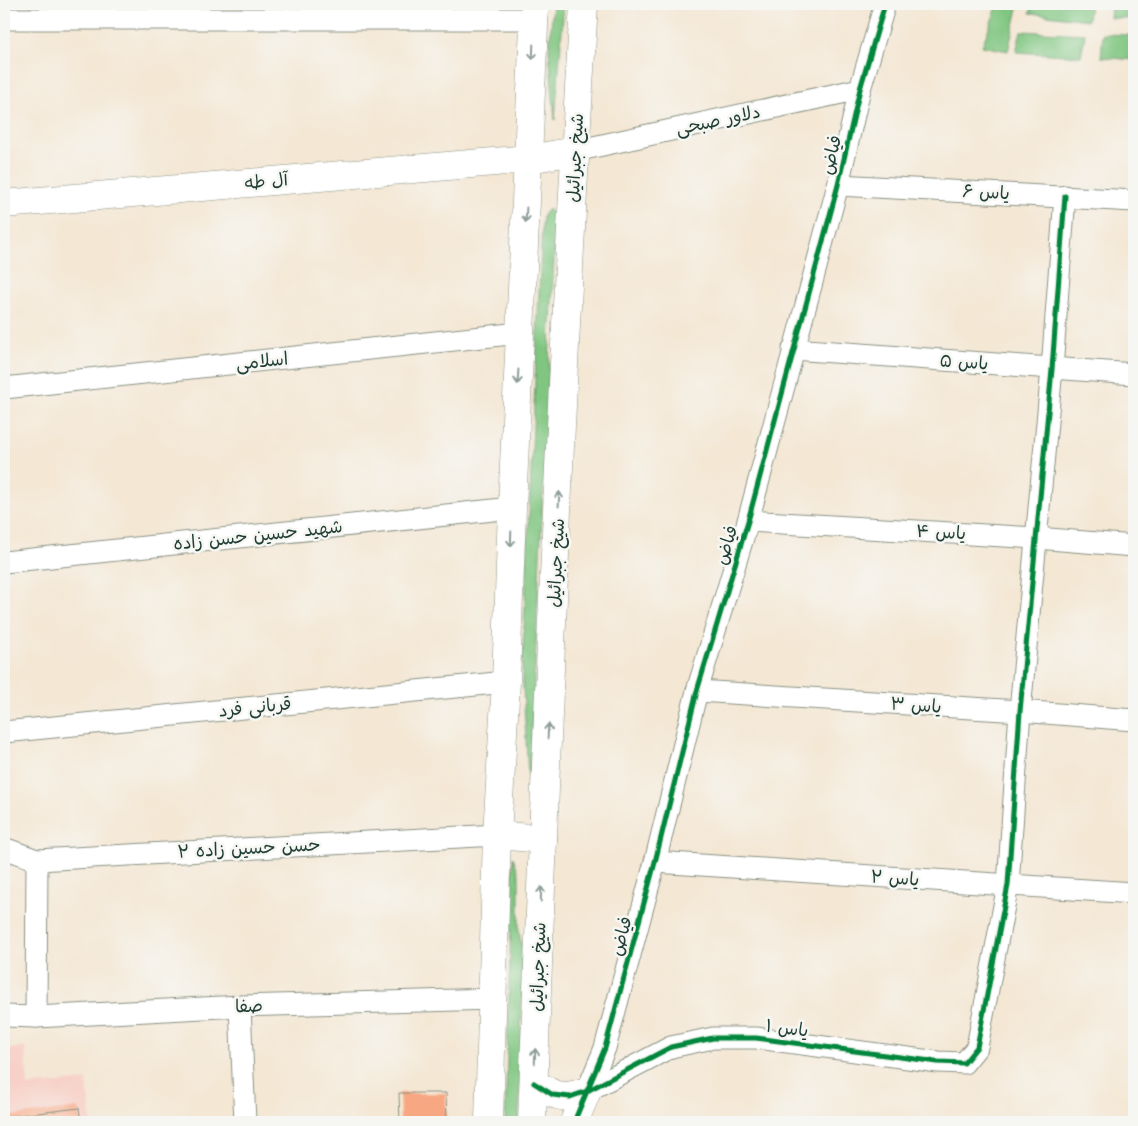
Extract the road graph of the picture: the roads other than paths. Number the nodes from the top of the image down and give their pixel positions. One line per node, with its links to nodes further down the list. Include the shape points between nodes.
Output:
1 (584, 4): 6 (street, شیخ جبرائیل)
2 (885, 4): 5 (street, فیاض)
3 (535, 11): 4 (street); 7 (street, one-way to 7)
4 (4, 19)
5 (860, 89): 6 (street, دلاور صبحی); 8 (street, فیاض)
6 (575, 151): 7 (street, آل طه); 28 (street, شیخ جبرائیل, one-way to 6)
7 (529, 158): 11 (street, آل طه); 12 (street, one-way to 12)
8 (838, 185): 9 (street, یاس ۶); 13 (street, فیاض)
9 (1065, 196): 10 (street, یاس ۶); 14 (street)
10 (1134, 201)
11 (4, 204)
12 (520, 333): 16 (street, اسلامی); 17 (street, one-way to 17)
13 (793, 349): 14 (street, یاس ۵); 18 (street, فیاض)
14 (1052, 369): 15 (street, یاس ۵); 19 (street)
15 (1134, 374)
16 (4, 388)
17 (512, 508): 21 (street, شهید حسین حسن زاده); 22 (street, one-way to 22)
18 (748, 521): 19 (street, یاس ۴); 23 (street, فیاض)
19 (1037, 538): 20 (street, یاس ۴); 24 (street)
20 (1134, 546)
21 (4, 562)
22 (506, 682): 26 (street, قربانی فرد); 27 (street)
23 (697, 690): 24 (street, یاس ۳); 31 (street, فیاض)
24 (1020, 711): 25 (street, یاس ۳); 32 (street)
25 (1134, 720)
26 (4, 732)
27 (497, 835): 28 (street); 30 (street, حسن حسین زاده ۲); 34 (street)
28 (543, 839): 38 (street, شیخ جبرائیل, one-way to 28)
29 (4, 848): 30 (street, حسن حسین زاده ۲)
30 (37, 860): 37 (street)
31 (655, 862): 32 (street, یاس ۲); 39 (street, فیاض, via 605,1048)
32 (1008, 885): 33 (street, یاس ۲); 39 (street, یاس ۱, via 977,1047 964,1063 756,1038 713,1038 671,1047)
33 (1134, 893)
34 (494, 1000): 35 (street, صفا); 41 (street)
35 (240, 1006): 37 (street, صفا); 40 (street)
36 (4, 1016): 37 (street, صفا)
37 (36, 1017)
38 (534, 1083): 39 (street, via 553,1095 570,1097); 42 (street, شیخ جبرائیل)
39 (587, 1092): 43 (street)
40 (245, 1122)
41 (489, 1122)
42 (532, 1122)
43 (574, 1122)

